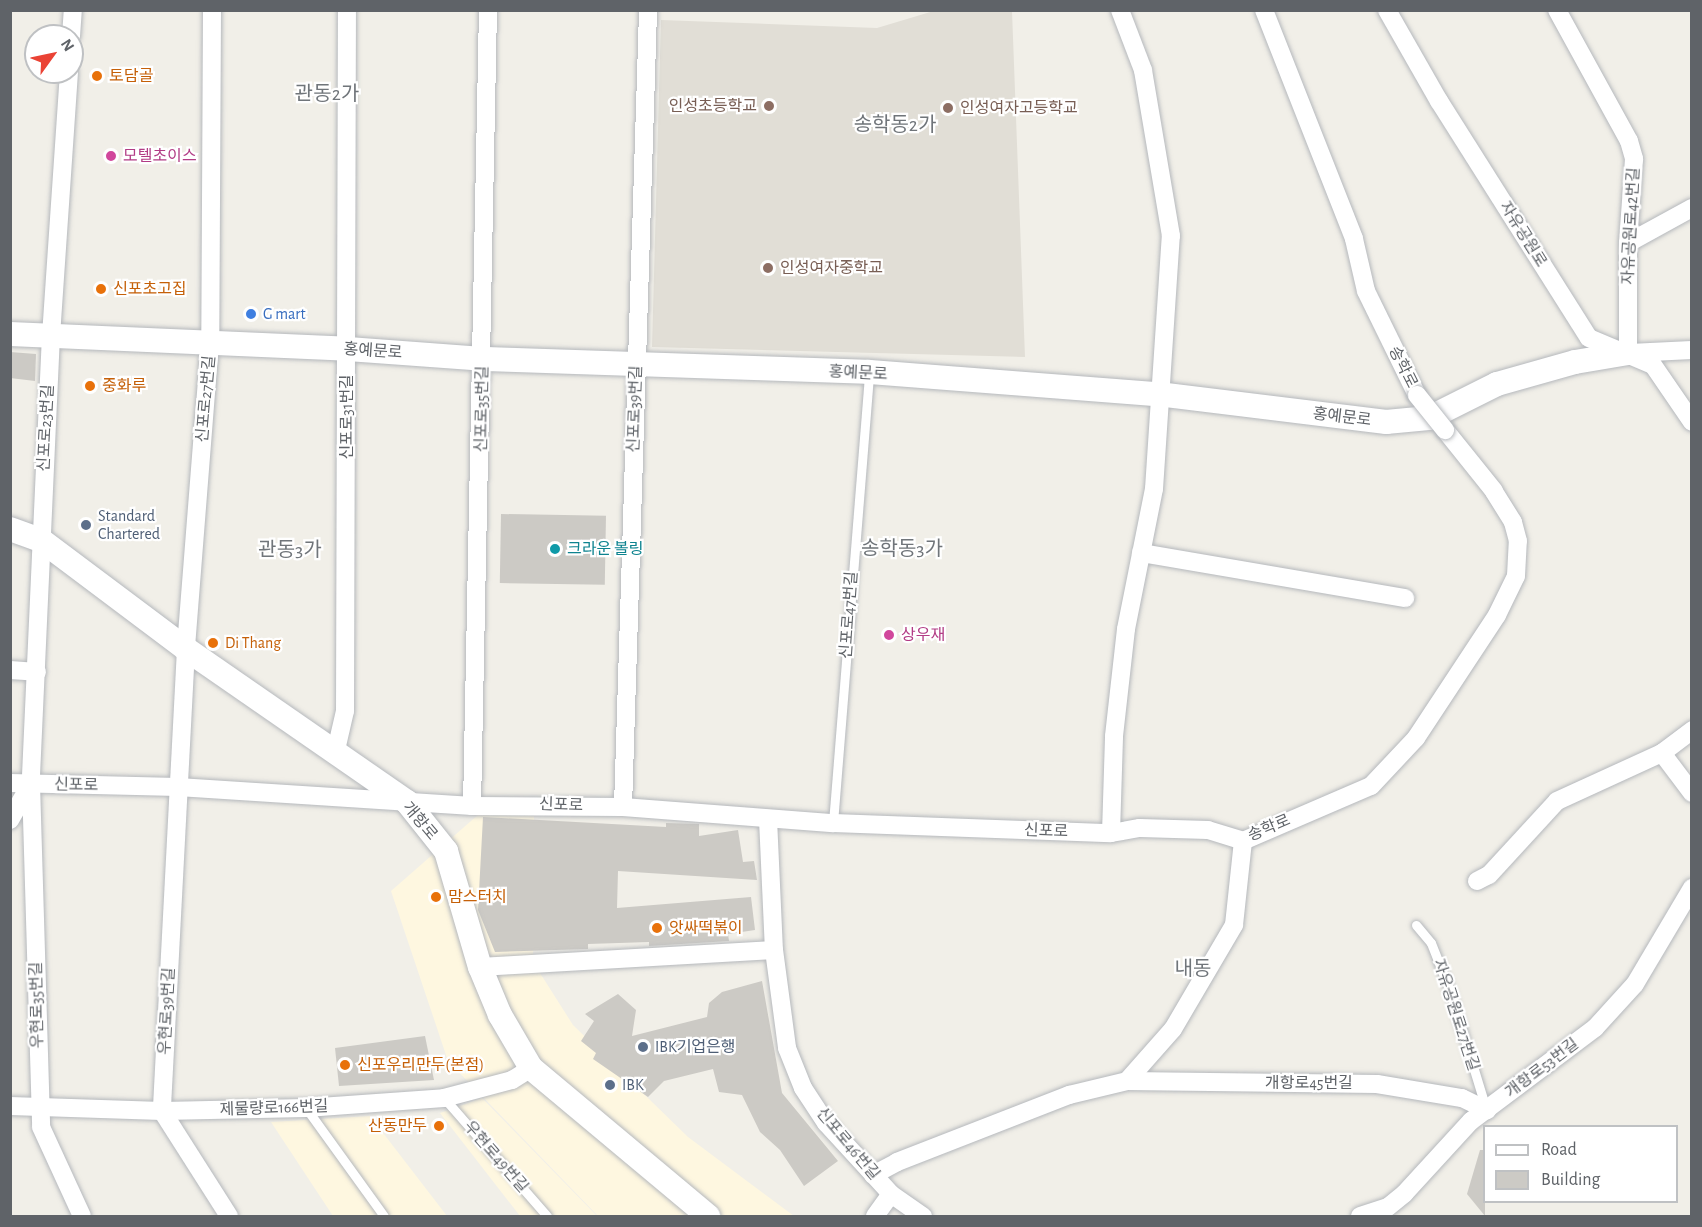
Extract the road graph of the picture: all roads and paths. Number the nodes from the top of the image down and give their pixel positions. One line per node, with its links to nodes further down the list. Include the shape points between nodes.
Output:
1 (212, 10): 14 (street, 신포로27번길)
2 (346, 10): 15 (street, 신포로31번길)
3 (488, 10): 18 (street, 신포로35번길)
4 (648, 10): 19 (street, 신포로39번길)
5 (1120, 10): 21 (street, via 1143,70 1171,236 1168,315)
6 (1264, 10): 44 (street, 송학로, bridge, via 1354,239 1365,291 1418,395 1494,490 1513,522 1518,542 1516,576 1497,615 1416,738 1395,763 1371,786)
7 (1387, 10): 17 (street, 자유공원로, via 1439,101 1589,338)
8 (1557, 10): 11 (street, 자유공원로42번길, via 1629,141 1634,159)
9 (68, 84): 13 (street, 신포로23번길)
10 (1692, 208): 11 (street)
11 (1628, 243): 17 (street, 자유공원로42번길)
12 (10, 334): 13 (street, 홍예문로)
13 (51, 335): 14 (street, 홍예문로); 24 (street, 신포로23번길)
14 (210, 342): 15 (street, 홍예문로); 27 (street, 신포로27번길)
15 (348, 349): 18 (street, 홍예문로); 31 (street, 신포로31번길, via 345,711)
16 (1692, 350): 17 (street, 홍예문로)
17 (1628, 353): 21 (street, 홍예문로, via 1575,362 1497,384 1429,418 1409,421 1386,422); 22 (street, 자유공원로, via 1653,365)
18 (483, 359): 19 (street, 홍예문로); 38 (street, 신포로35번길)
19 (636, 365): 20 (street, 홍예문로); 39 (street, 신포로39번길)
20 (868, 372): 21 (street, 홍예문로); 42 (lane, 신포로47번길)
21 (1158, 394): 25 (street, via 1154,489)
22 (1692, 422)
23 (10, 529): 24 (street, 개항로)
24 (41, 540): 27 (street, 개항로); 29 (street, 신포로23번길)
25 (1141, 553): 26 (street); 43 (street, via 1126,630 1114,736)
26 (1405, 598)
27 (186, 649): 31 (street, 개항로); 35 (street, 신포로27번길)
28 (10, 670): 29 (street)
29 (37, 672): 34 (street, 신포로23번길)
30 (1692, 730): 32 (street)
31 (336, 750): 37 (street, 개항로)
32 (1662, 753): 36 (street); 45 (street, via 1557,801 1489,875)
33 (10, 783): 34 (street, 신포로)
34 (31, 784): 35 (street, 신포로); 41 (street); 54 (street, 우현로35번길)
35 (178, 787): 37 (street, 신포로); 57 (street, 우현로39번길)
36 (1692, 793)
37 (407, 802): 38 (street, 신포로); 49 (street, 개항로, via 446,851)
38 (472, 807): 39 (street, 신포로)
39 (623, 807): 40 (street, 신포로)
40 (768, 819): 42 (street, 신포로); 48 (street, 신포로46번길)
41 (10, 820)
42 (833, 823): 43 (street, 신포로)
43 (1111, 833): 44 (street, 송학로, via 1140,828 1208,830)
44 (1243, 841): 51 (street, via 1234,925 1173,1029)
45 (1477, 881)
46 (1692, 888): 56 (street, 개항로53번길, via 1635,984 1594,1028)
47 (1416, 925): 56 (lane, 자유공원로27번길, via 1431,943 1450,990)
48 (774, 950): 49 (street); 58 (street, 신포로46번길, via 787,1048 804,1088 826,1123)
49 (480, 967): 50 (street, 개항로, via 500,1016)
50 (531, 1068): 52 (street, 제물량로166번길, via 512,1080); 65 (street, 개항로)
51 (1127, 1081): 56 (street, 개항로45번길, via 1377,1084 1462,1098); 58 (street, 개항로45번길, via 1069,1095)
52 (444, 1098): 55 (street, 제물량로166번길); 64 (lane, 우현로49번길)
53 (10, 1106): 54 (street, 제물량로166번길)
54 (40, 1108): 57 (street, 제물량로166번길); 61 (street, 우현로35번길, via 41,1127 52,1156)
55 (306, 1108): 57 (street, 제물량로166번길); 63 (lane)
56 (1487, 1110): 60 (street, 개항로53번길, via 1471,1121)
57 (162, 1111): 62 (street)
58 (873, 1175): 59 (street, 신포로46번길)
59 (891, 1194): 66 (street); 67 (street, 신포로46번길)
60 (1390, 1212): 68 (street, 개항로53번길)
61 (82, 1216)
62 (229, 1216)
63 (384, 1216)
64 (548, 1216)
65 (708, 1216)
66 (875, 1216)
67 (923, 1216)
68 (1360, 1216)

